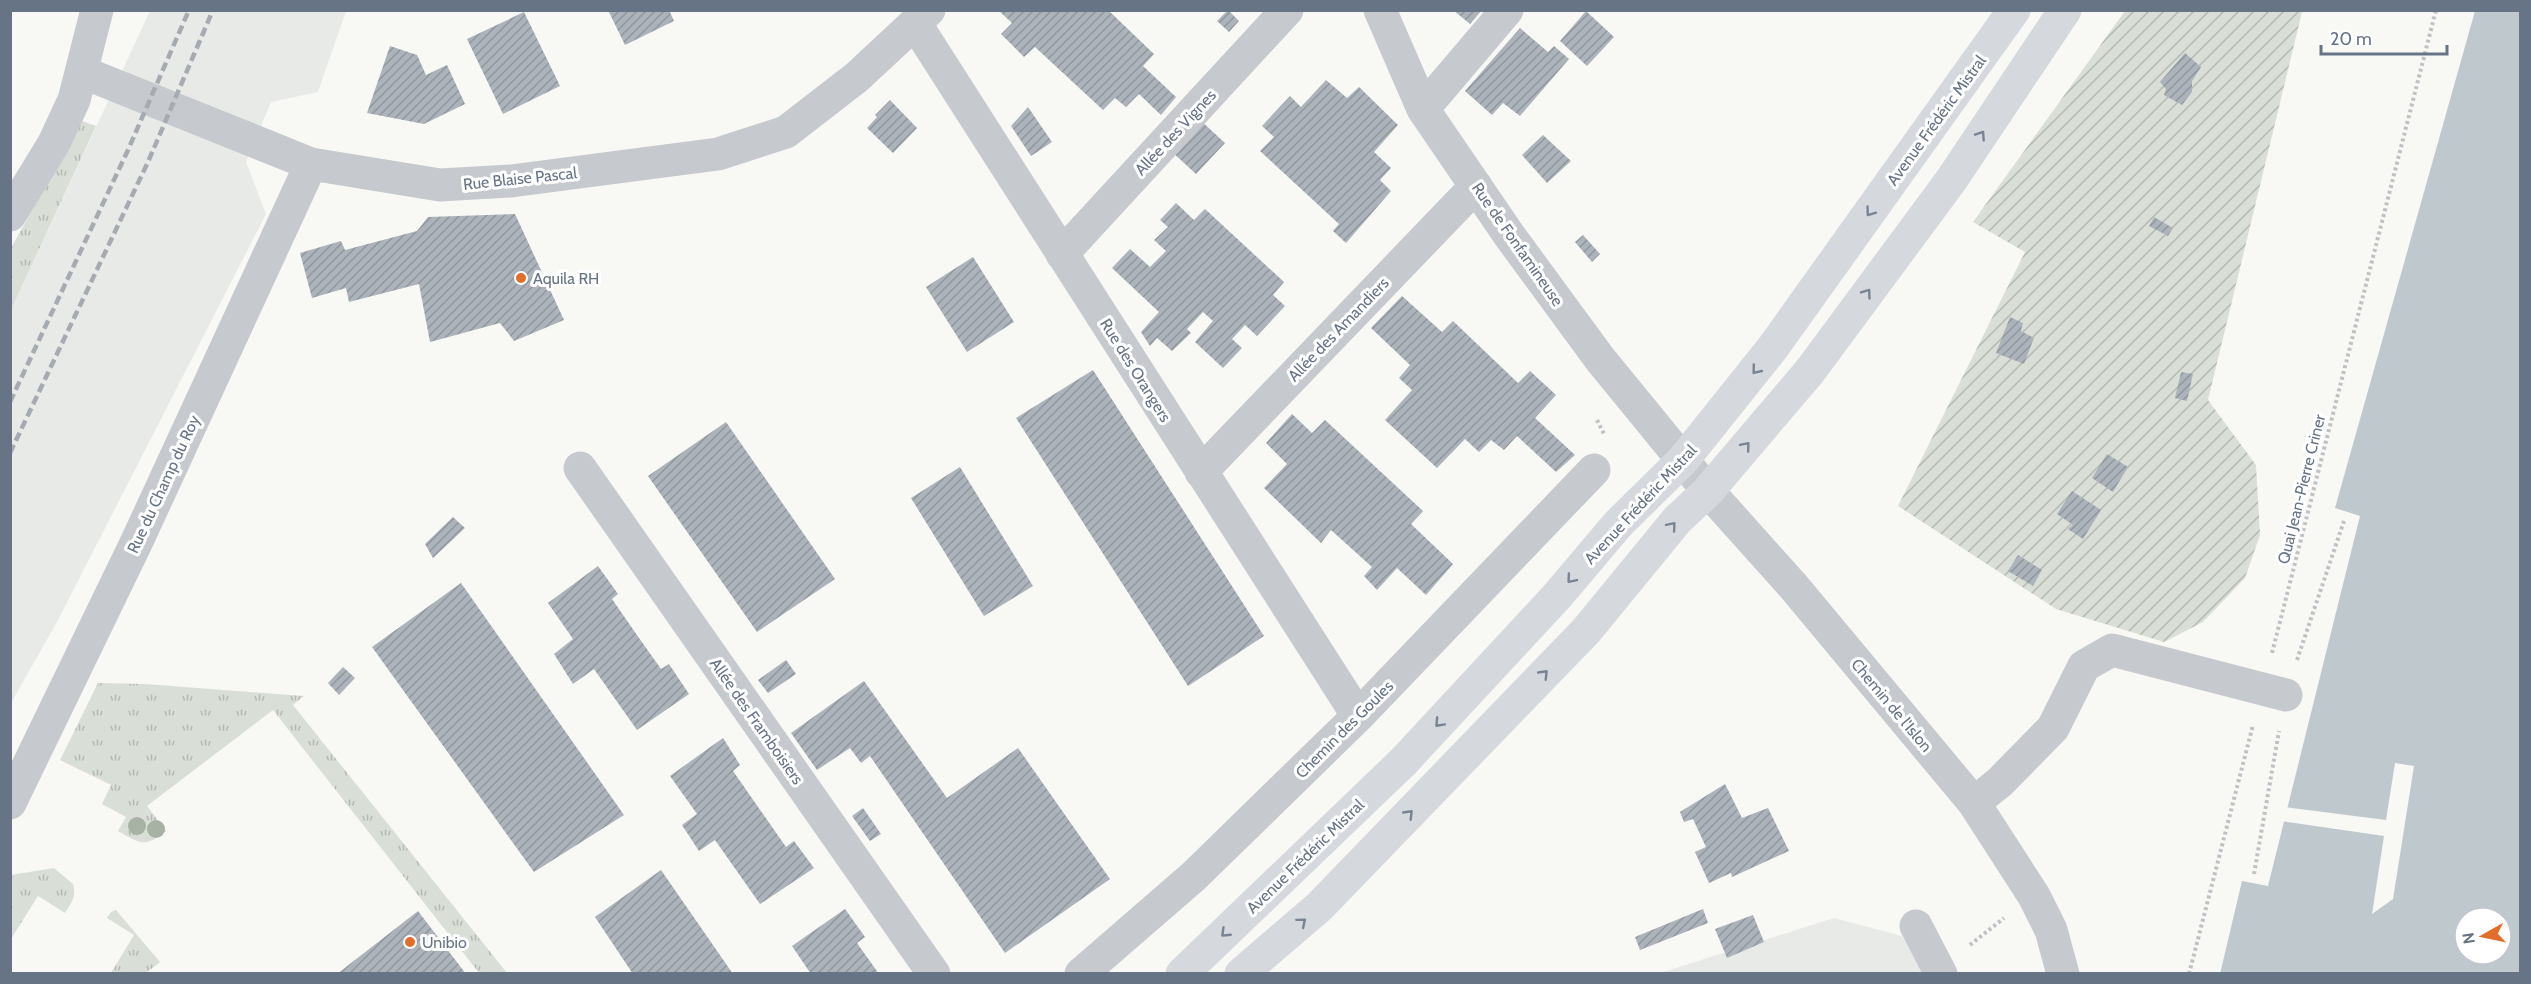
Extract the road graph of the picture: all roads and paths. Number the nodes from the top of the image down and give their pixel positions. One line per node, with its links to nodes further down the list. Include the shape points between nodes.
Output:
1 (97, 10): 9 (street)
2 (1287, 10): 14 (street, Allée des Vignes)
3 (1380, 10): 10 (street, Rue de Fonfamineuse)
4 (1507, 10): 10 (street)
5 (2014, 10): 15 (main road, Avenue Frédéric Mistral, one-way to 15, via 1774,346)
6 (2066, 10): 19 (main road, one-way to 6, via 1810,371 1952,179)
7 (2436, 10): 21 (path, Quai Jean-Pierre Criner)
8 (922, 17): 11 (street, Rue Blaise Pascal, via 857,77 786,132 718,154 511,181 440,185); 14 (street, Rue des Orangers)
9 (82, 72): 11 (street, Rue Blaise Pascal); 13 (street, via 54,143)
10 (1423, 109): 12 (street, Rue de Fonfamineuse)
11 (311, 164): 24 (street, Rue du Champ du Roy, via 137,541)
12 (1476, 186): 15 (street, Rue de Fonfamineuse, via 1600,359); 18 (street, Allée des Amandiers)
13 (10, 215)
14 (1062, 254): 18 (street, Rue des Orangers)
15 (1683, 460): 19 (street, Chemin de l'Islon); 31 (main road, Avenue Frédéric Mistral, one-way to 31, via 1618,524 1558,595 1404,761)
16 (580, 468): 29 (street, Allée des Framboisiers)
17 (1594, 470): 22 (street, Chemin des Goules)
18 (1201, 472): 22 (street, Rue des Orangers)
19 (1708, 491): 23 (street, Chemin de l'Islon); 32 (main road, one-way to 19, via 1319,907 1586,631 1677,520)
20 (2344, 521): 21 (path)
21 (2274, 692): 23 (street, via 2112,650 2084,666 2053,728 2000,782); 25 (path); 34 (path, Quai Jean-Pierre Criner)
22 (1358, 716): 30 (street, Chemin des Goules, via 1194,876)
23 (1974, 802): 26 (street, Chemin de l'Islon)
24 (10, 803)
25 (2254, 874)
26 (2034, 896): 28 (path, via 1982,934); 33 (street, Chemin de l'Islon, via 2051,930)
27 (1916, 926): 28 (street)
28 (1941, 973)
29 (933, 974)
30 (1081, 974)
31 (1182, 974)
32 (1241, 974)
33 (2064, 974)
34 (2189, 974)

